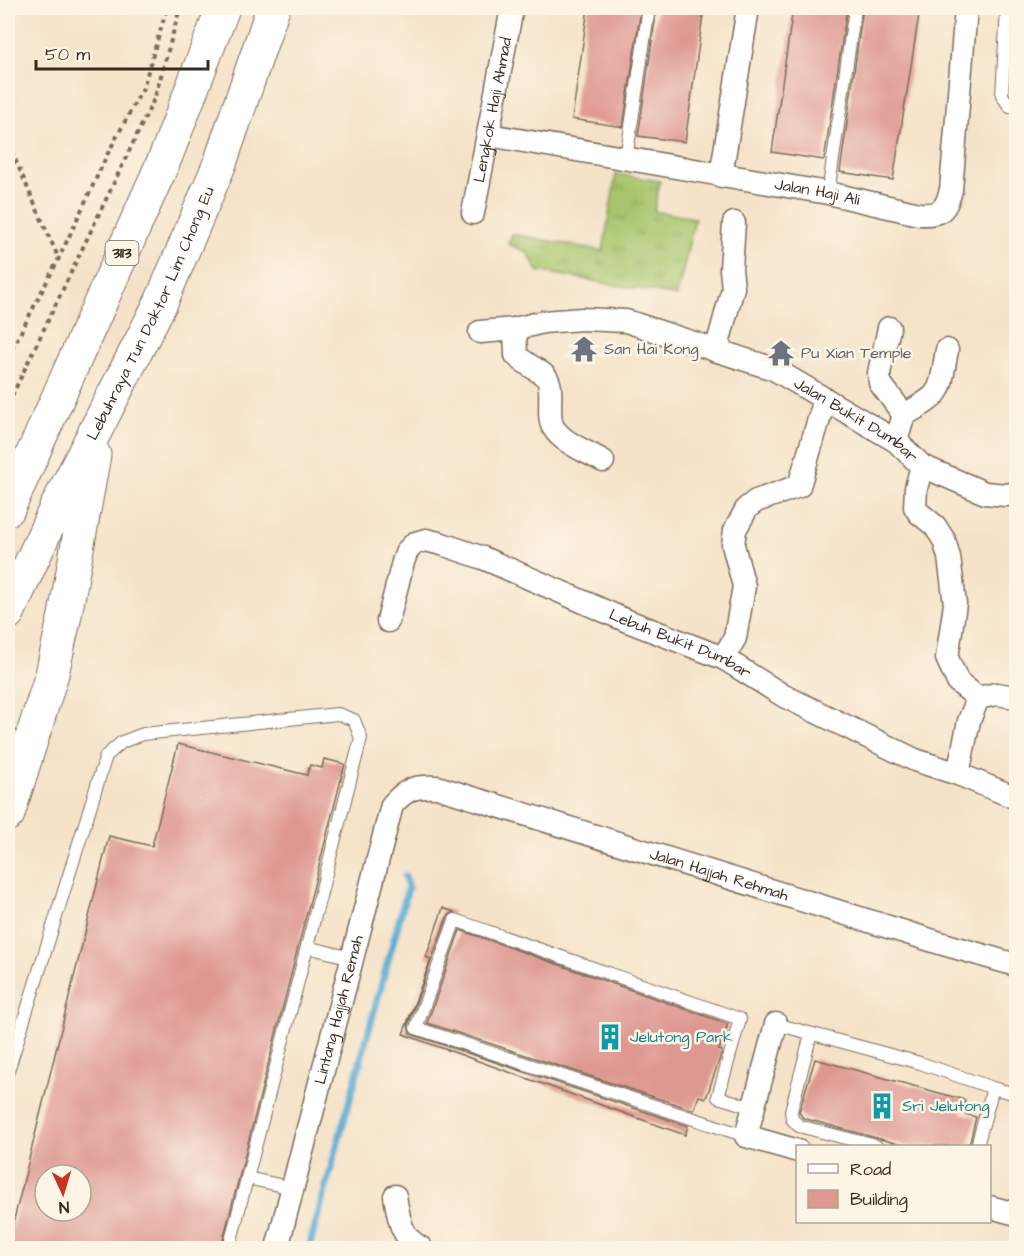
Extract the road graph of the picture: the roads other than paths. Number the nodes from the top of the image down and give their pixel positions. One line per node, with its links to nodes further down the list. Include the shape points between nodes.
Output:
1 (223, 8): 21 (highway, 3113, via 166,156)
2 (273, 8): 24 (highway, Lebuhraya Tun Doktor Lim Chong Eu, via 220,163 160,302)
3 (512, 8): 10 (street, Lengkok Haji Ahmad)
4 (649, 8): 11 (lane)
5 (748, 8): 12 (street)
6 (855, 8): 13 (lane)
7 (966, 8): 13 (street, Jalan Haji Ali, via 951,190 946,206 934,214 919,214)
8 (1007, 8): 9 (lane, via 1002,94 1010,107)
9 (1017, 107)
10 (489, 135): 11 (street, Jalan Haji Ali); 14 (street, Lengkok Haji Ahmad)
11 (626, 159): 12 (street, Jalan Haji Ali)
12 (722, 176): 13 (street, Jalan Haji Ali)
13 (828, 194)
14 (473, 213)
15 (734, 223): 20 (street, via 733,288)
16 (889, 328): 23 (street, via 880,383)
17 (515, 329): 18 (street, Jalan Bukit Dumbar); 20 (street, Jalan Bukit Dumbar, via 582,319 626,321); 27 (street, via 516,355 546,377 553,427 563,438)
18 (480, 332)
19 (947, 350): 23 (street, via 940,387 933,399)
20 (716, 351): 22 (street, Jalan Bukit Dumbar, via 774,369)
21 (59, 396): 26 (highway); 30 (highway, 3113)
22 (825, 399): 25 (street, Jalan Bukit Dumbar); 33 (street, via 799,486 756,501 747,508 735,530 733,545 744,586 735,638)
23 (904, 414): 25 (street)
24 (101, 418): 31 (highway, Lebuhraya Tun Doktor Lim Chong Eu); 39 (highway, via 52,674)
25 (896, 441): 28 (street, Jalan Bukit Dumbar)
26 (8, 461)
27 (603, 461)
28 (922, 466): 29 (street, Jalan Bukit Dumbar, via 985,493); 35 (street, via 915,507 935,526 949,557 955,604 947,658 958,682)
29 (1017, 493)
30 (10, 502)
31 (8, 613)
32 (388, 621): 33 (street, Lebuh Bukit Dumbar, via 407,550 426,540 483,558)
33 (723, 658): 36 (street, Lebuh Bukit Dumbar, via 784,696 915,760)
34 (1017, 697): 35 (street, via 996,694)
35 (978, 698): 36 (street)
36 (958, 774): 38 (street, Lebuh Bukit Dumbar)
37 (422, 787): 41 (street, Lintang Hajjah Remah, via 403,793 392,805); 42 (street, Jalan Hajjah Rehmah, via 437,787)
38 (1017, 798)
39 (8, 814)
40 (307, 947): 41 (lane); 45 (lane, via 361,738 354,720 327,715 143,734 122,742 106,756); 53 (lane)
41 (352, 958): 54 (street, Lintang Hajjah Remah)
42 (1017, 965)
43 (776, 1024): 44 (lane); 48 (street)
44 (811, 1034): 46 (lane, via 920,1063); 50 (lane, via 792,1119 799,1126)
45 (8, 1071)
46 (993, 1088): 47 (lane); 51 (lane)
47 (1017, 1094)
48 (754, 1108): 49 (street); 49 (lane, via 718,1097 740,1019 455,920 416,1028)
49 (746, 1136): 52 (street)
50 (872, 1145)
51 (977, 1145)
52 (796, 1150)
53 (248, 1178): 54 (lane); 58 (lane)
54 (293, 1188): 59 (street, Lintang Hajjah Remah)
55 (395, 1196): 60 (street, via 402,1231)
56 (991, 1206): 57 (street)
57 (1017, 1214)
58 (229, 1248)
59 (277, 1248)
60 (421, 1248)

